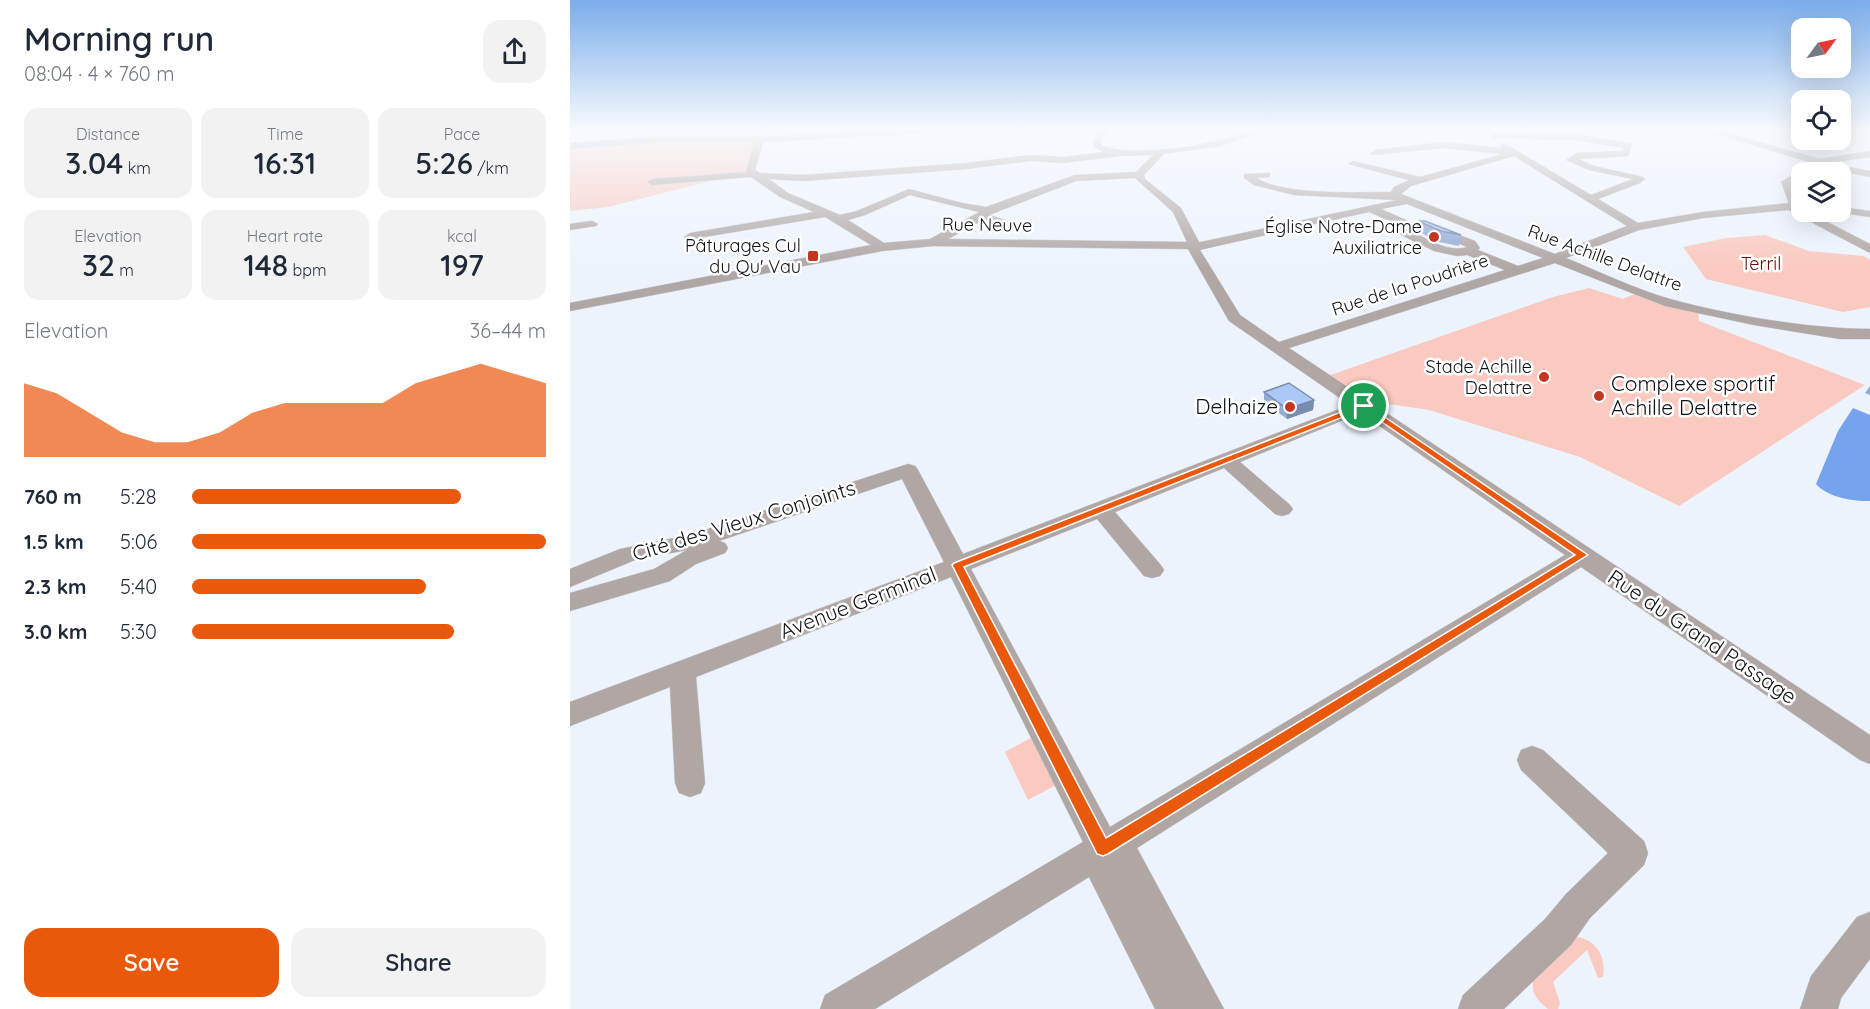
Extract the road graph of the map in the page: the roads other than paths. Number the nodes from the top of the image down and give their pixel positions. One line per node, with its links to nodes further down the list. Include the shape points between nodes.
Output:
1 (753, 175): 14 (street)
2 (754, 175): 21 (street, via 784,195)
3 (755, 175): 4 (street)
4 (837, 175)
5 (1137, 175): 22 (street, via 1075,178)
6 (1139, 175): 32 (street, Rue du Grand Passage, via 1177,210)
7 (1265, 175): 16 (street, via 1247,176 1259,184 1288,190)
8 (1399, 175): 13 (street)
9 (1435, 175): 13 (street)
10 (1552, 175): 17 (street)
11 (1629, 175): 17 (street, via 1640,180)
12 (1791, 179): 15 (street, via 1786,182)
13 (1419, 180): 16 (street, via 1398,189)
14 (652, 182)
15 (1791, 195)
16 (1400, 198): 19 (street, Rue Neuve); 35 (street, Rue Achille Delattre)
17 (1590, 198): 28 (street)
18 (1791, 205): 28 (street, Rue de la Poudrière)
19 (1371, 209): 32 (street, Rue Neuve); 36 (street, via 1411,226 1426,225 1471,244 1474,248 1469,251)
20 (1851, 211): 23 (street)
21 (828, 213): 24 (street); 30 (street)
22 (985, 213): 24 (street, via 909,192); 27 (street); 31 (street)
23 (1870, 214)
24 (839, 219): 33 (street)
25 (1824, 222): 34 (street)
26 (592, 224): 29 (street)
27 (1006, 224)
28 (1636, 227): 35 (street, Rue de la Poudrière)
29 (570, 228)
30 (690, 237)
31 (933, 242): 32 (street, Rue Neuve); 33 (street, Rue Neuve)
32 (1191, 246): 39 (street, Rue du Grand Passage, via 1234,318)
33 (882, 247): 37 (street, Rue Neuve)
34 (1870, 249)
35 (1554, 259): 36 (street, Rue de la Poudrière); 38 (street, Rue Achille Delattre, via 1665,302 1754,321 1840,334)
36 (1515, 270): 39 (street, Rue de la Poudrière)
37 (570, 307)
38 (1870, 334)
39 (1278, 347): 40 (street, Rue du Grand Passage)
40 (1364, 406): 41 (street, Avenue Germinal); 45 (street, Rue du Grand Passage)
41 (1227, 461): 43 (street, Avenue Germinal); 44 (street)
42 (914, 482): 46 (street); 48 (street, Cité des Vieux Conjoints, via 908,470 691,542 664,544); 49 (street, Cité des Vieux Conjoints, via 688,558 662,575)
43 (1101, 509): 46 (street, Avenue Germinal); 47 (street)
44 (1282, 509)
45 (1582, 555): 52 (street, Rue du Grand Passage); 55 (street)
46 (958, 565): 50 (street, Avenue Germinal); 55 (street)
47 (1152, 570)
48 (570, 579)
49 (570, 602)
50 (682, 670): 51 (street, Avenue Germinal); 54 (street)
51 (570, 714)
52 (1870, 751)
53 (1532, 760): 60 (street, via 1632,853 1578,906 1558,932)
54 (690, 783)
55 (1104, 848): 57 (street); 58 (street); 59 (street)
56 (1870, 930): 61 (street, via 1824,989)
57 (839, 1009)
58 (1175, 1009)
59 (1205, 1009)
60 (1477, 1009)
61 (1819, 1009)

